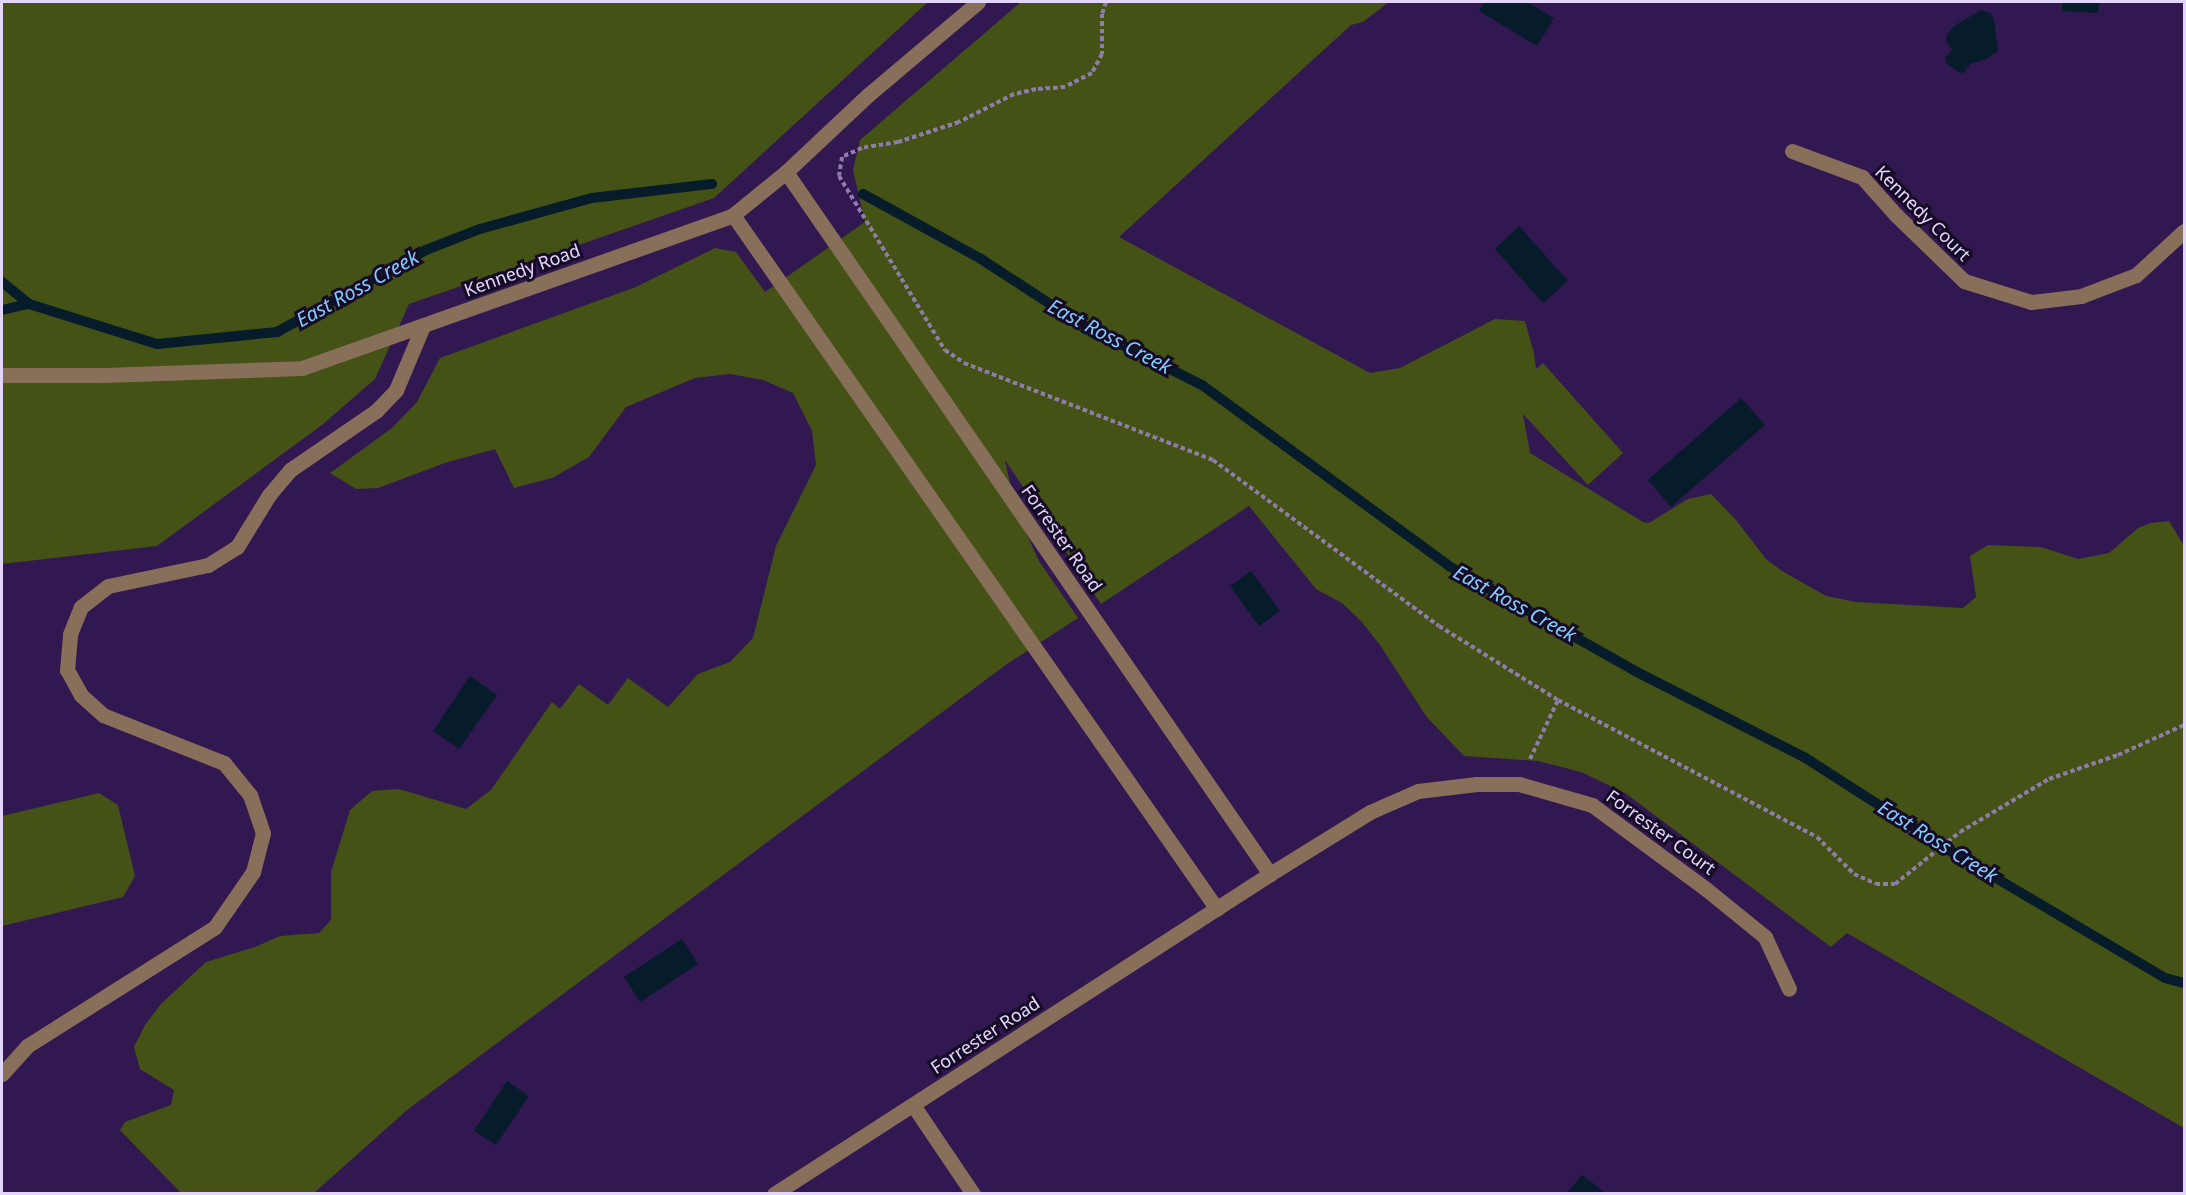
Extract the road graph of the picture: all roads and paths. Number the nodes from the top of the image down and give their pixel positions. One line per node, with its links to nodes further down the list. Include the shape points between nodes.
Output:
1 (978, 2): 4 (street, Kennedy Road, via 868,95)
2 (1106, 2): 9 (path, via 1102,14 1102,54 1092,73 1065,87 1014,94 959,122 842,157 839,176 945,350 964,363 1213,460 1439,626)
3 (1792, 151): 6 (street, Kennedy Court, via 1862,177 1964,281 2031,303 2081,296 2136,275)
4 (786, 172): 5 (street, Kennedy Road); 12 (street, Forrester Road)
5 (733, 215): 7 (street, Kennedy Road); 13 (street)
6 (2184, 231)
7 (423, 326): 8 (street, Kennedy Road, via 302,368); 15 (street, via 396,390 376,411 290,470 269,495 237,547 208,565 108,586 81,607 70,634 67,670 81,695 103,715 224,763 250,795 263,833 253,872 215,927 27,1046)
8 (2, 375)
9 (1558, 700): 10 (path, via 1817,837 1854,874 1876,884 1895,884 1960,832 2049,779 2118,756); 11 (path)
10 (2184, 724)
11 (1519, 784): 12 (street, Forrester Court, via 1418,791 1370,813); 14 (street, Forrester Court, via 1592,805 1706,889 1765,937)
12 (1270, 874): 13 (street, Forrester Road)
13 (1217, 909): 16 (street, Forrester Road)
14 (1789, 989)
15 (2, 1074)
16 (914, 1105): 17 (street, Forrester Road); 18 (street)
17 (774, 1194)
18 (973, 1194)

